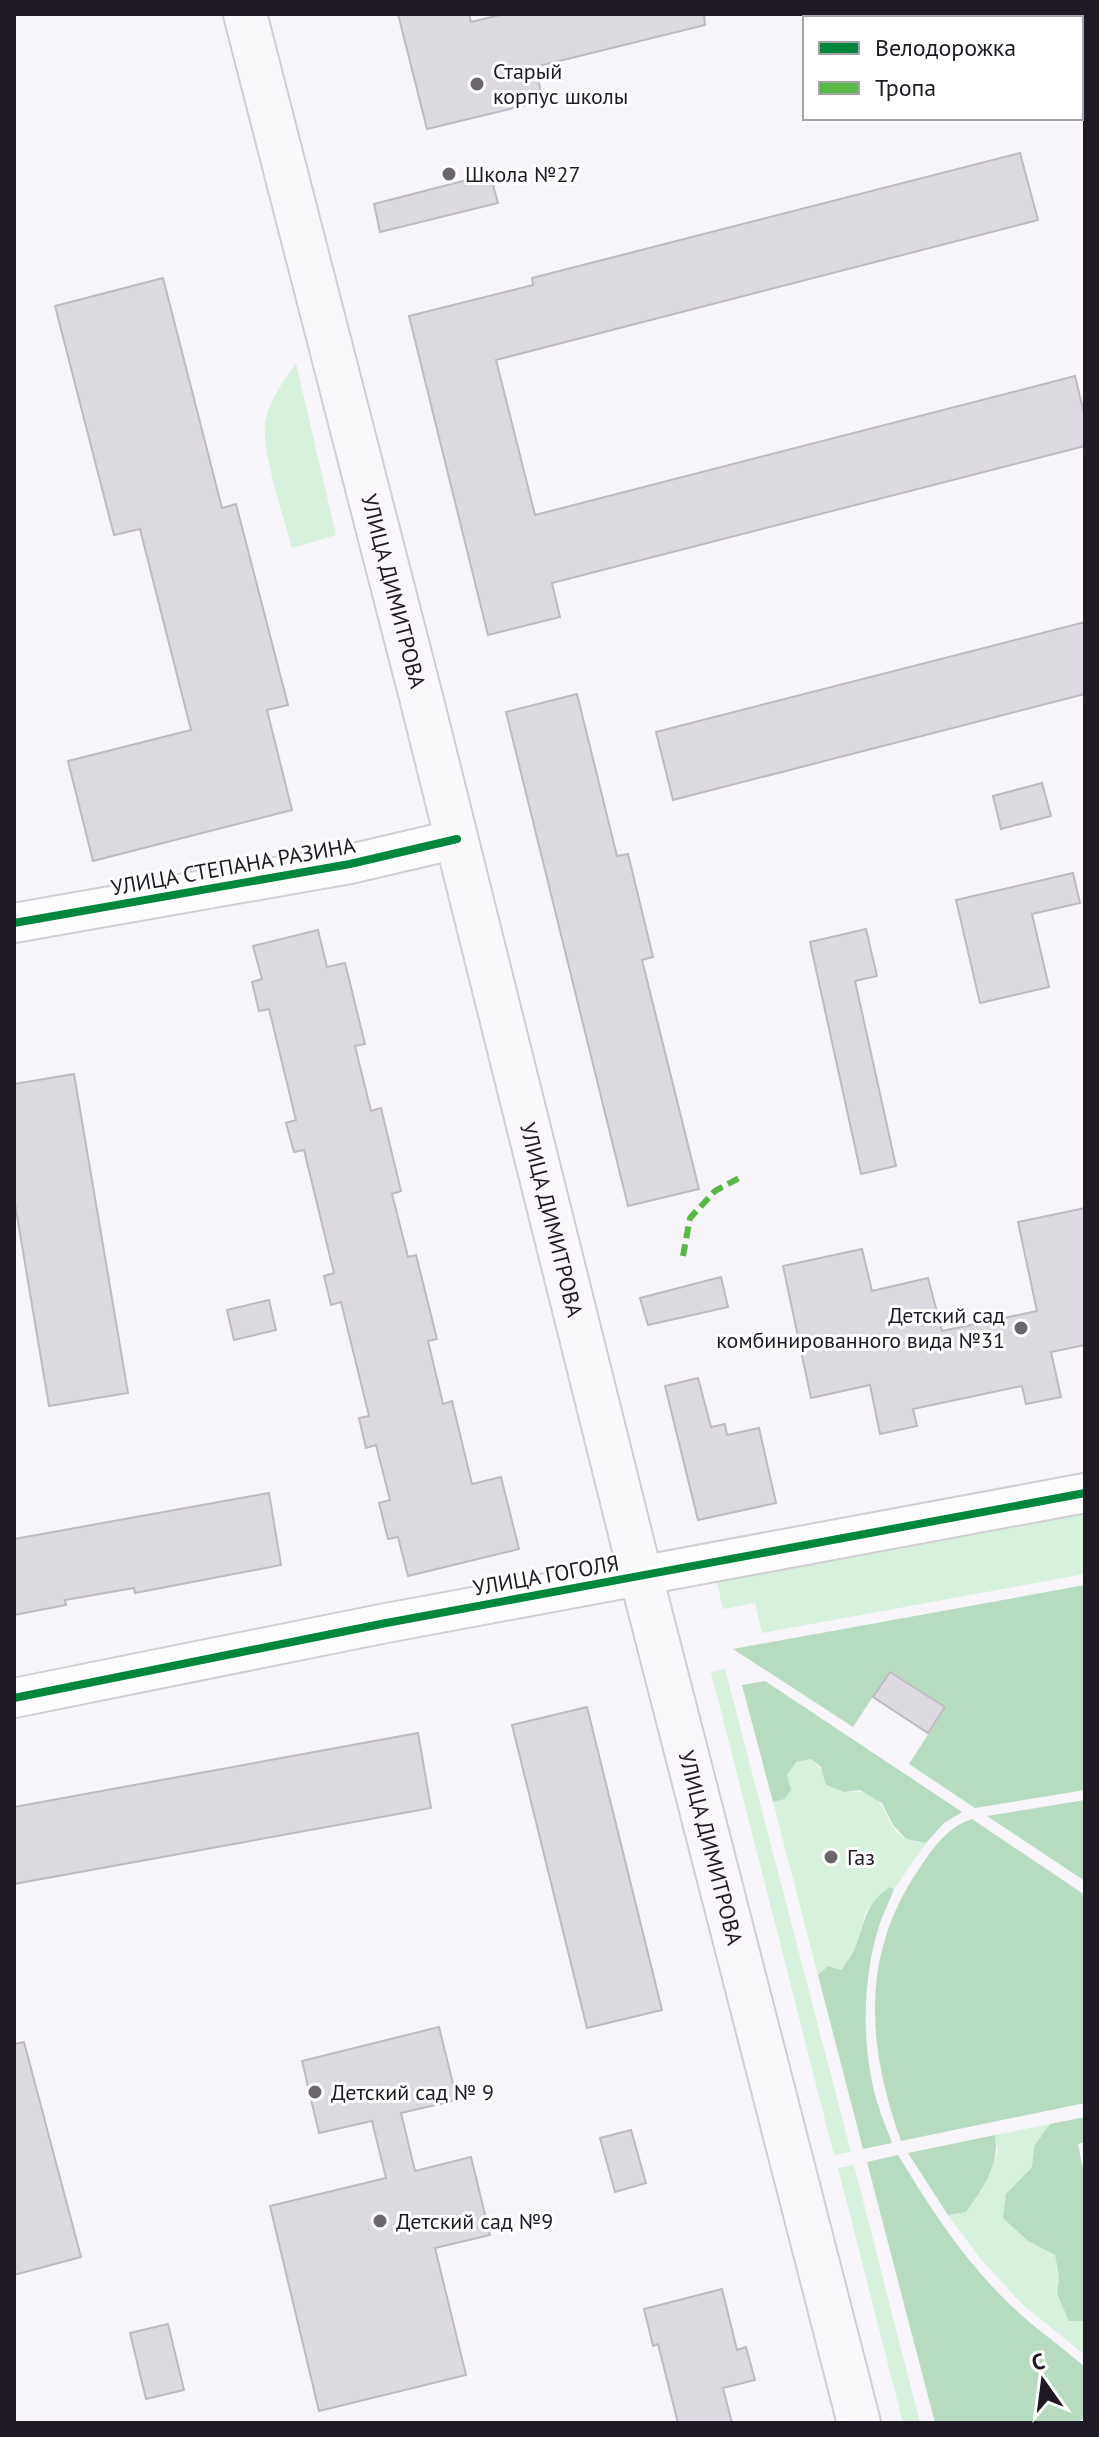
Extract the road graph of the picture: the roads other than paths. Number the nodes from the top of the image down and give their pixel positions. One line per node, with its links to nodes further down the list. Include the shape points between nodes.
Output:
1 (245, 14): 2 (main road, УЛИЦА ДИМИТРОВА)
2 (457, 839): 3 (street, УЛИЦА СТЕПАНА РАЗИНА, via 350,864); 5 (main road, УЛИЦА ДИМИТРОВА)
3 (14, 923)
4 (1085, 1493): 5 (street, УЛИЦА ГОГОЛЯ)
5 (641, 1576): 6 (street, УЛИЦА ГОГОЛЯ); 7 (main road, УЛИЦА ДИМИТРОВА)
6 (14, 1698)
7 (859, 2423)

